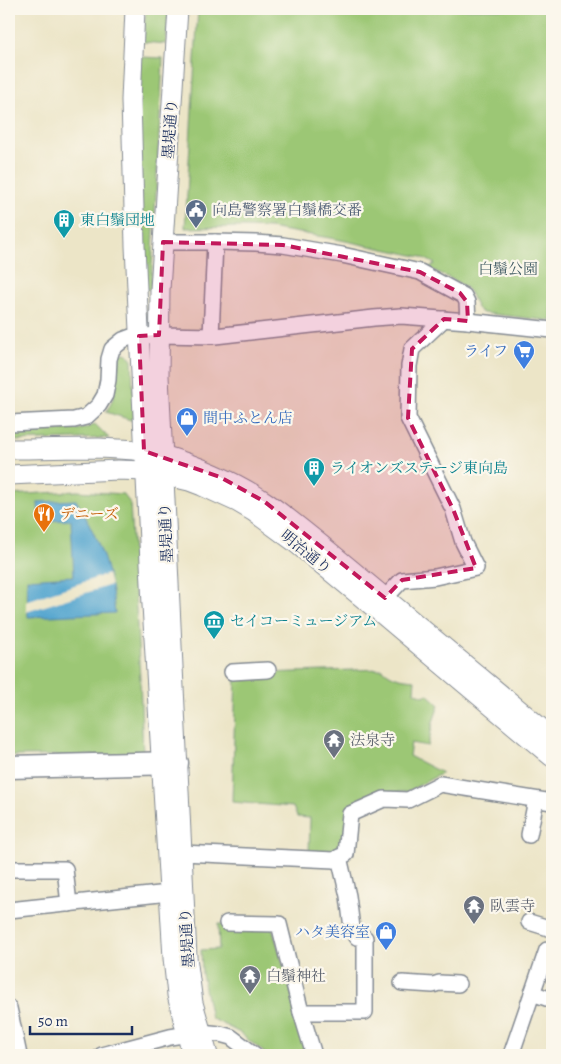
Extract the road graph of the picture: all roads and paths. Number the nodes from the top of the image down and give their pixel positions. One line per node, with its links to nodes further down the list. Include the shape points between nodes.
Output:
1 (135, 9): 9 (main road, 墨堤通り, via 131,100)
2 (178, 9): 3 (main road, 墨堤通り)
3 (163, 242): 4 (street); 8 (main road, 墨堤通り)
4 (215, 242): 6 (street, via 306,249 420,272 464,296); 10 (street)
5 (444, 319): 6 (street); 10 (street, via 401,316); 16 (street, via 412,349 408,418 453,509 463,542 476,568 402,580)
6 (468, 321): 7 (street)
7 (552, 330)
8 (159, 335): 9 (street); 10 (street); 13 (main road, 墨堤通り)
9 (139, 336): 11 (street, via 122,340 112,348 105,395 86,417); 13 (main road, 墨堤通り)
10 (211, 336)
11 (9, 423)
12 (9, 449): 13 (main road, 明治通り, via 89,448)
13 (153, 453): 14 (main road, 墨堤通り); 16 (main road, 明治通り, via 220,477 265,502)
14 (155, 473): 15 (main road, 明治通り, via 118,470); 20 (main road, 明治通り, via 202,486 237,502 274,526); 21 (main road, 墨堤通り)
15 (9, 475)
16 (385, 598): 19 (main road, 明治通り)
17 (268, 670): 18 (street)
18 (232, 672)
19 (552, 737)
20 (552, 756)
21 (169, 763): 22 (highway); 26 (main road, 墨堤通り); 29 (main road, 墨堤通り)
22 (9, 767)
23 (536, 800): 24 (street); 25 (street); 27 (street, via 440,784 408,800 384,799 350,814 346,854)
24 (552, 802)
25 (529, 835)
26 (182, 853): 27 (street, via 334,860); 43 (main road, 墨堤通り)
27 (339, 857): 41 (street, via 352,928 357,937 365,938 365,1012)
28 (9, 869): 30 (street, via 66,869)
29 (169, 893): 30 (street); 43 (main road, 墨堤通り, via 177,995)
30 (69, 904): 31 (street)
31 (9, 910)
32 (227, 922): 41 (street, via 279,924)
33 (529, 922): 34 (street)
34 (552, 929)
35 (552, 949): 38 (street, via 547,950)
36 (402, 983): 37 (street)
37 (458, 984)
38 (532, 993): 39 (street); 51 (street)
39 (552, 1000)
40 (9, 1008): 42 (street)
41 (301, 1012): 50 (street)
42 (10, 1023): 45 (street)
43 (194, 1033): 44 (street); 47 (main road, 墨堤通り); 48 (main road, 墨堤通り); 49 (street, via 231,1037)
44 (118, 1053): 46 (street)
45 (19, 1055)
46 (102, 1055)
47 (192, 1055)
48 (208, 1055)
49 (255, 1055)
50 (314, 1055)
51 (511, 1055)

